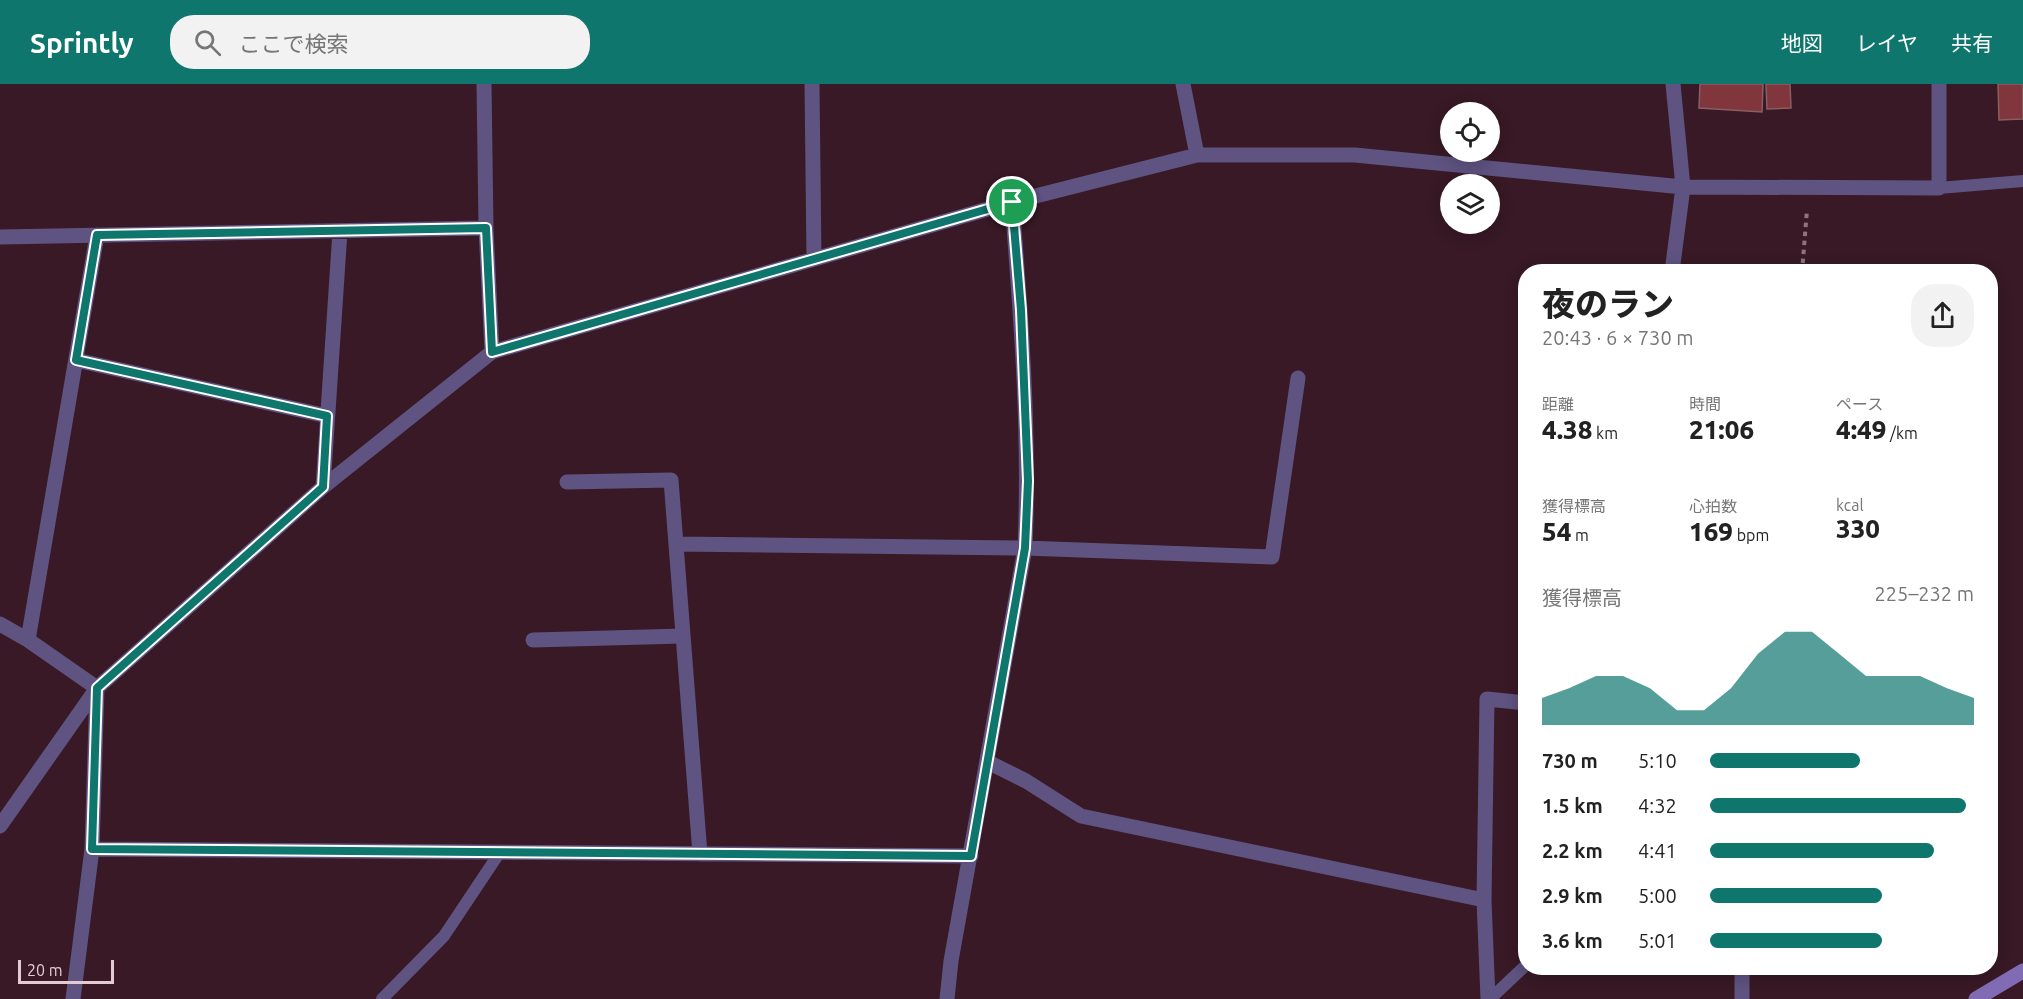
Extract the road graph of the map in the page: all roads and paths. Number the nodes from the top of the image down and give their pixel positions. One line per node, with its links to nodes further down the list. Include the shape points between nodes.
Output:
1 (484, 84): 12 (street)
2 (812, 84): 16 (street)
3 (1183, 84): 6 (street)
4 (1673, 84): 8 (street)
5 (1939, 84): 10 (street)
6 (1197, 155): 8 (street, via 1355,155); 11 (street)
7 (2023, 181): 10 (lane)
8 (1683, 188): 9 (street); 17 (street)
9 (1808, 188): 10 (street); 18 (path)
10 (1940, 188)
11 (1012, 202): 16 (street); 26 (street, via 1028,481)
12 (486, 228): 13 (street); 19 (street)
13 (340, 231): 14 (street); 22 (street)
14 (97, 235): 15 (street); 20 (street)
15 (0, 237)
16 (814, 259): 19 (street)
17 (1673, 264)
18 (1803, 264)
19 (492, 352): 24 (street)
20 (76, 360): 22 (street); 29 (street)
21 (1298, 378): 26 (street, via 1272,557)
22 (327, 416): 24 (street)
23 (567, 482): 25 (street, via 671,480)
24 (323, 487): 31 (street)
25 (676, 544): 26 (street); 28 (street)
26 (1025, 548): 33 (street)
27 (0, 624): 29 (street)
28 (683, 636): 30 (street); 37 (street)
29 (28, 640): 31 (street)
30 (533, 640)
31 (97, 688): 34 (street); 35 (street)
32 (1518, 702): 39 (street, via 1487,699)
33 (988, 762): 38 (street); 39 (street, via 1082,816)
34 (0, 826)
35 (92, 849): 36 (street); 43 (street)
36 (500, 852): 37 (street); 44 (lane, via 444,936)
37 (700, 854): 38 (street)
38 (971, 856): 45 (street)
39 (1484, 900): 46 (street)
40 (2023, 971): 48 (street)
41 (1518, 972): 46 (lane)
42 (1742, 975): 47 (street)
43 (73, 999)
44 (382, 999)
45 (947, 999)
46 (1489, 999)
47 (1742, 999)
48 (1976, 999)

